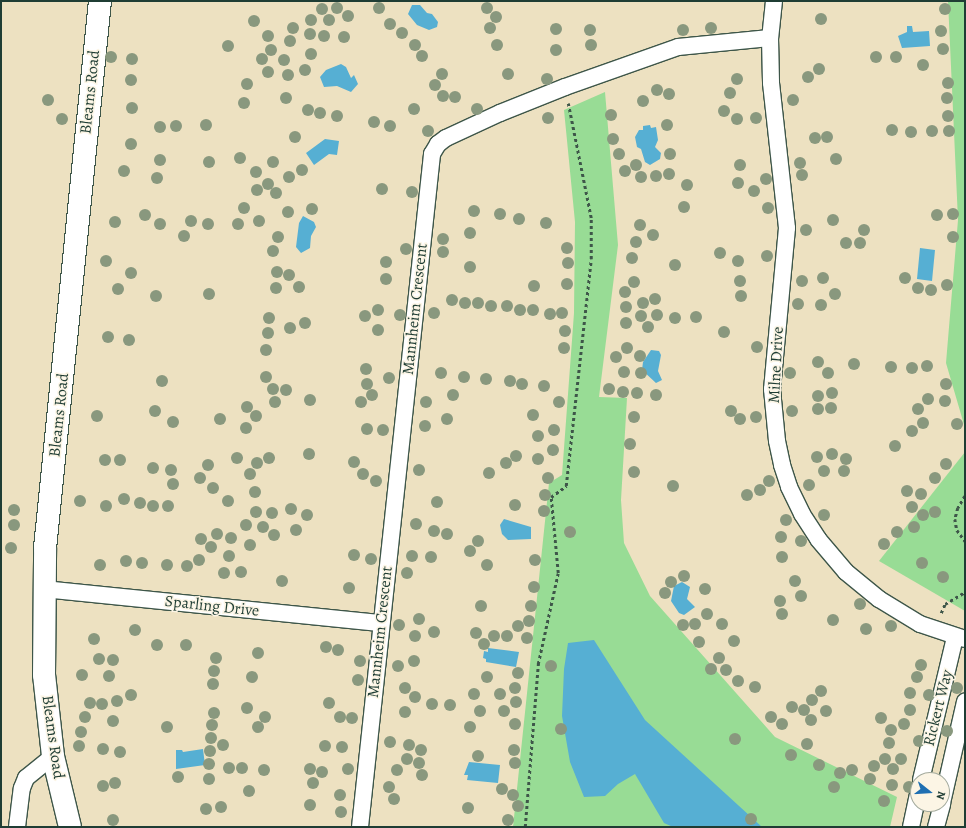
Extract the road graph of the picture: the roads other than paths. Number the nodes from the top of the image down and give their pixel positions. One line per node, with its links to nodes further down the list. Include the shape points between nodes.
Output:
1 (100, 1): 4 (main road, Bleams Road, via 45,548)
2 (774, 1): 3 (street, Milne Drive)
3 (770, 38): 5 (street, Mannheim Crescent, via 678,47 565,87 447,137 438,144 432,154); 6 (street, Milne Drive, via 771,82 787,228 772,389 777,441 789,488 818,539 846,572 878,599 937,631)
4 (44, 589): 5 (street, Sparling Drive); 8 (main road, Bleams Road, via 44,675)
5 (381, 623): 15 (street, Mannheim Crescent)
6 (960, 638): 9 (street, Rickert Way)
7 (965, 702): 10 (street, Rickert Way)
8 (53, 756): 13 (street, via 26,778 22,788); 14 (main road, Bleams Road)
9 (923, 772)
10 (949, 772)
11 (914, 812): 16 (street)
12 (940, 812): 17 (street, Rickert Way)
13 (17, 827)
14 (70, 827)
15 (360, 827)
16 (911, 827)
17 (936, 827)

